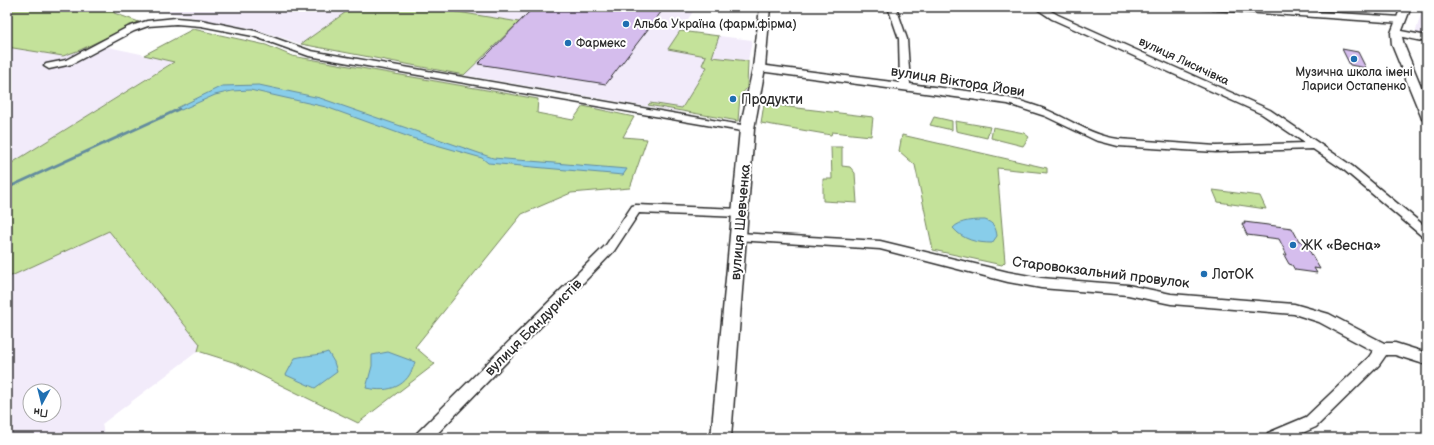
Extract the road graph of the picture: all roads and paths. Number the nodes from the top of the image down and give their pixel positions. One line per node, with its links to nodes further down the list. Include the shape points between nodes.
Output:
1 (765, 7): 10 (main road, вулиця Шевченка)
2 (892, 7): 11 (street, via 903,39)
3 (1202, 7): 6 (street)
4 (1406, 7): 6 (main road)
5 (1042, 8): 14 (street, вулиця Лисичівка, via 1055,17 1266,112)
6 (1401, 20): 7 (main road)
7 (1396, 33): 8 (street); 12 (main road, via 1398,45)
8 (1427, 39)
9 (49, 66): 13 (street, via 69,62 131,29 147,24 176,21 201,23 255,34 309,53)
10 (758, 68): 11 (street, вулиця Віктора Йови); 13 (main road, вулиця Шевченка)
11 (905, 87): 14 (street, вулиця Віктора Йови, via 1027,105 1089,134 1125,143 1241,149)
12 (1427, 116)
13 (747, 129): 15 (main road, вулиця Шевченка)
14 (1314, 146): 16 (street, вулиця Лисичівка, via 1348,168)
15 (741, 213): 17 (main road, вулиця Шевченка); 20 (street, вулиця Бандуристів, via 636,209 610,248)
16 (1427, 234)
17 (739, 237): 18 (street, Старовокзальний провулок, via 880,245 1041,283 1128,290 1171,299 1294,309 1324,318); 21 (main road, вулиця Шевченка)
18 (1382, 349): 19 (street, via 1395,349); 22 (street, via 1374,361 1312,422)
19 (1427, 359)
20 (423, 438)
21 (721, 438)
22 (1274, 438)

